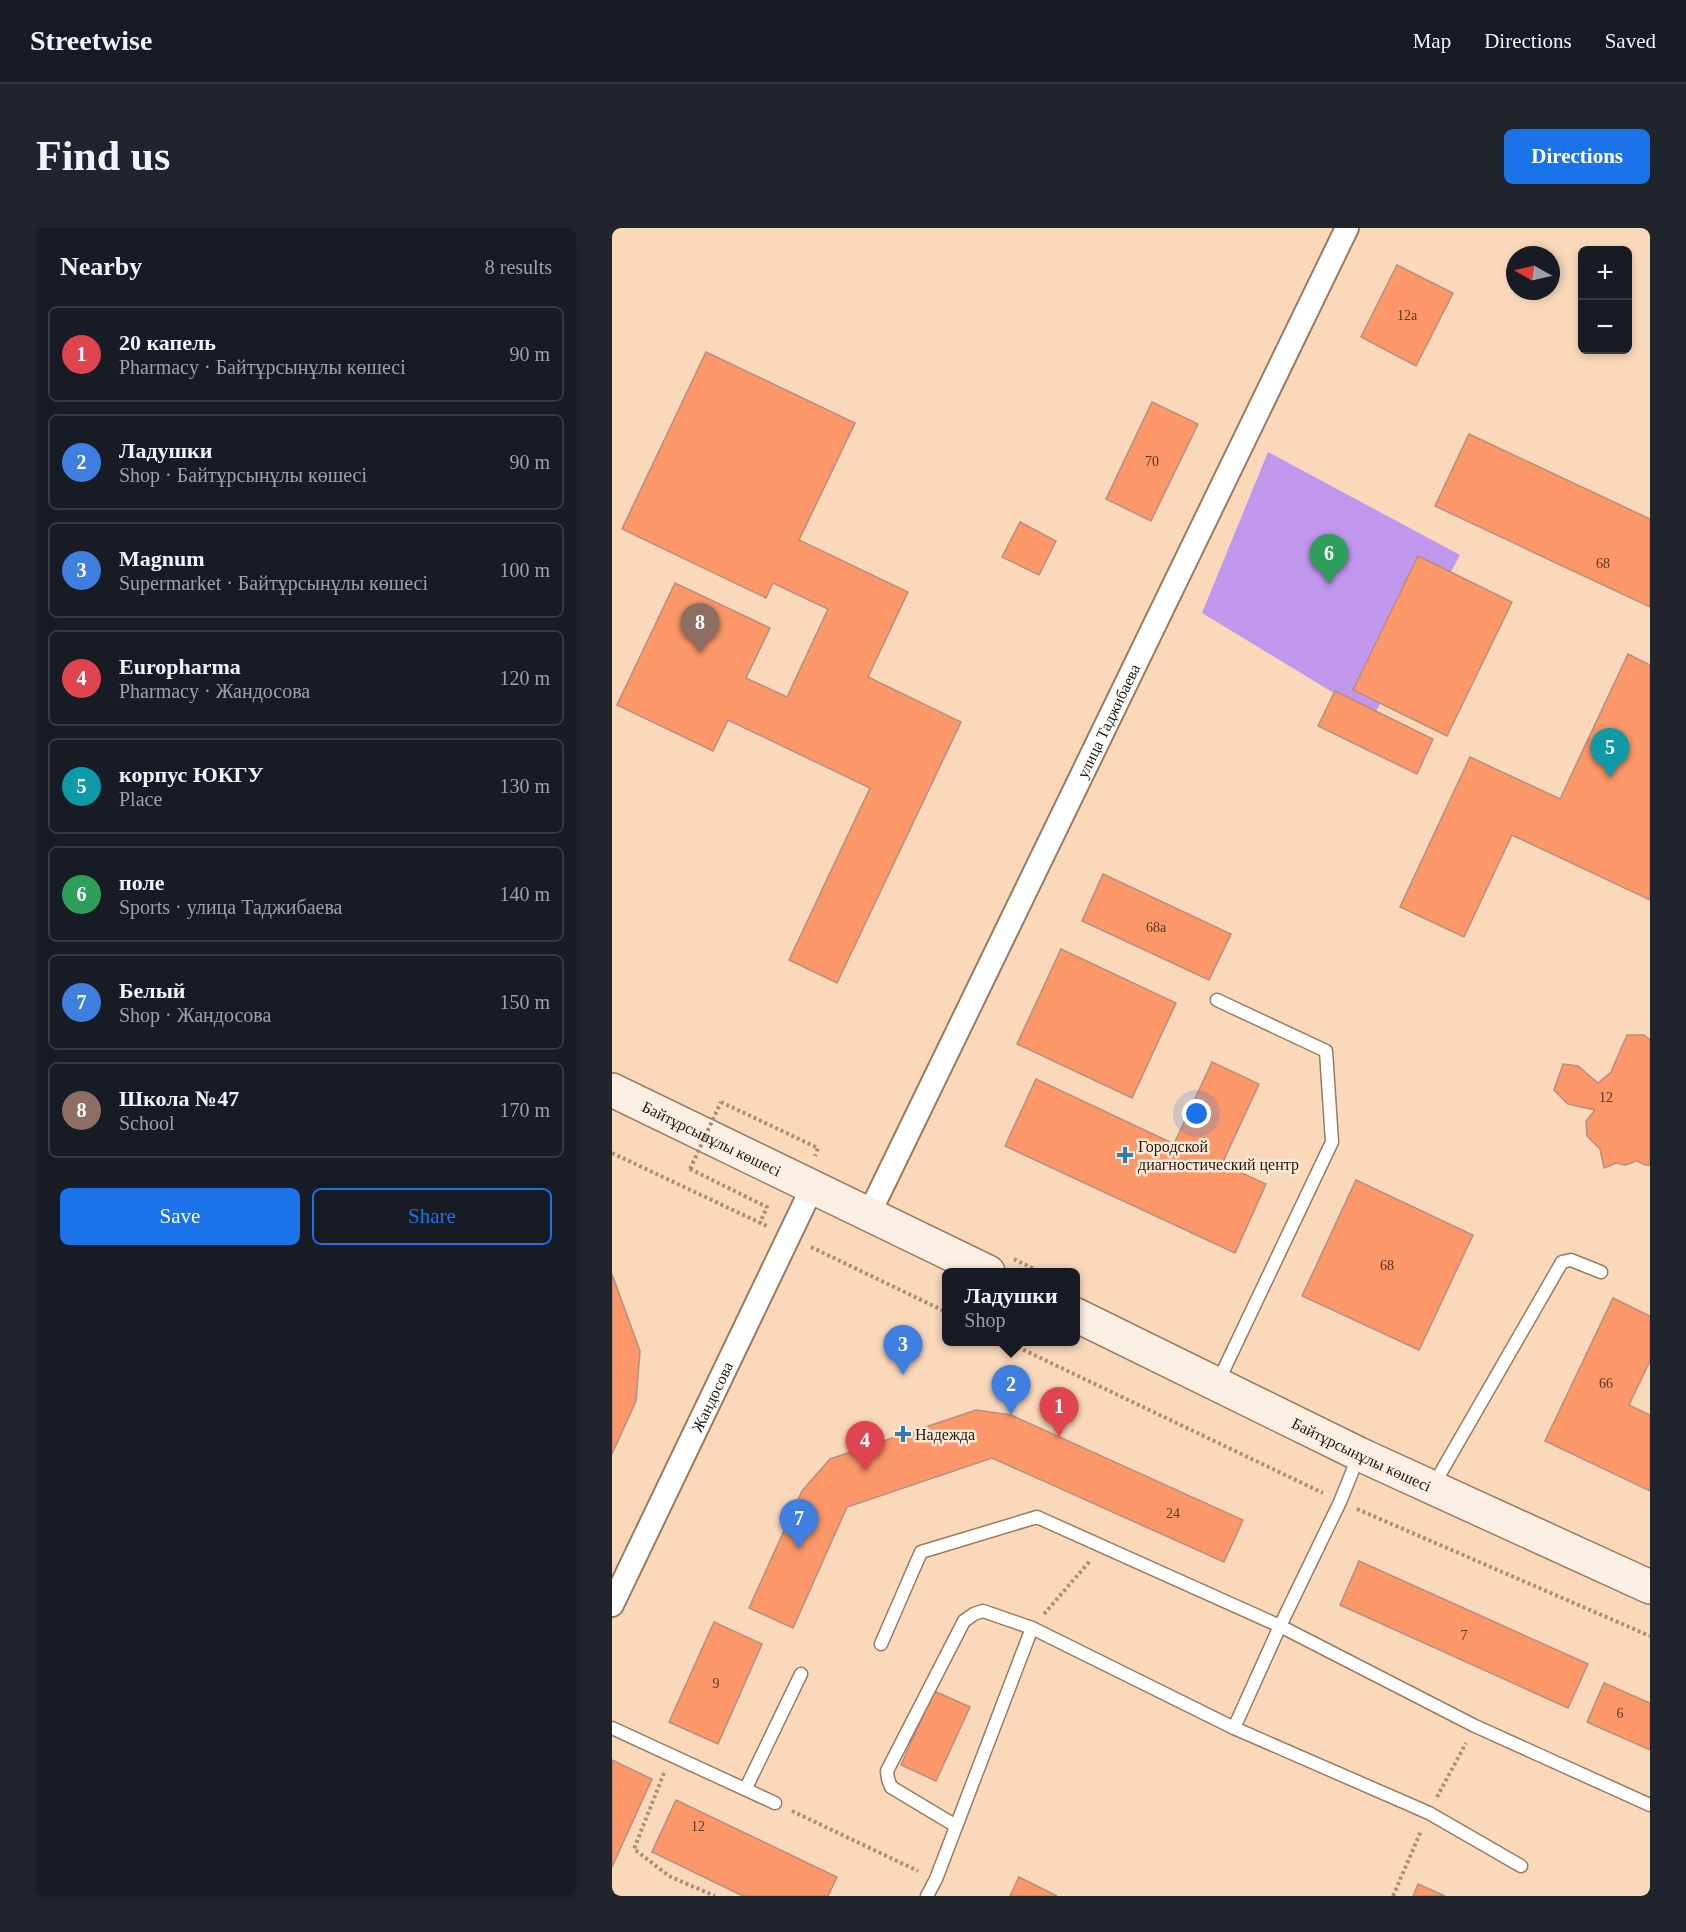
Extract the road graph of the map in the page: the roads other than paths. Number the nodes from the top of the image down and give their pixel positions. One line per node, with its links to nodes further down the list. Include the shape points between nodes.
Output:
1 (1347, 228): 5 (street, улица Таджибаева)
2 (1216, 1000): 9 (lane, via 1326,1051 1332,1142)
3 (612, 1090): 4 (main road, Байтұрсынұлы көшесі)
4 (812, 1188): 5 (main road, Байтұрсынұлы көшесі); 13 (street, Жандосова)
5 (869, 1214): 6 (main road)
6 (980, 1268)
7 (1601, 1272): 11 (lane, via 1571,1260 1562,1262)
8 (1080, 1317): 9 (main road, Байтұрсынұлы көшесі)
9 (1216, 1385): 10 (main road, Байтұрсынұлы көшесі)
10 (1359, 1454): 11 (main road, Байтұрсынұлы көшесі); 14 (lane)
11 (1433, 1487): 12 (main road, Байтұрсынұлы көшесі)
12 (1650, 1587)
13 (612, 1605)
14 (1280, 1626): 16 (lane, via 1037,1517 921,1552); 19 (lane); 22 (lane, via 1475,1726)
15 (1032, 1628): 19 (lane); 23 (lane); 23 (lane, via 983,1611 964,1621 887,1771 891,1787)
16 (881, 1644)
17 (801, 1674): 20 (lane)
18 (612, 1728): 20 (lane)
19 (1234, 1728): 24 (lane, via 1429,1813)
20 (746, 1788): 21 (lane)
21 (776, 1803)
22 (1650, 1805)
23 (956, 1826): 25 (lane)
24 (1521, 1866)
25 (927, 1896)

